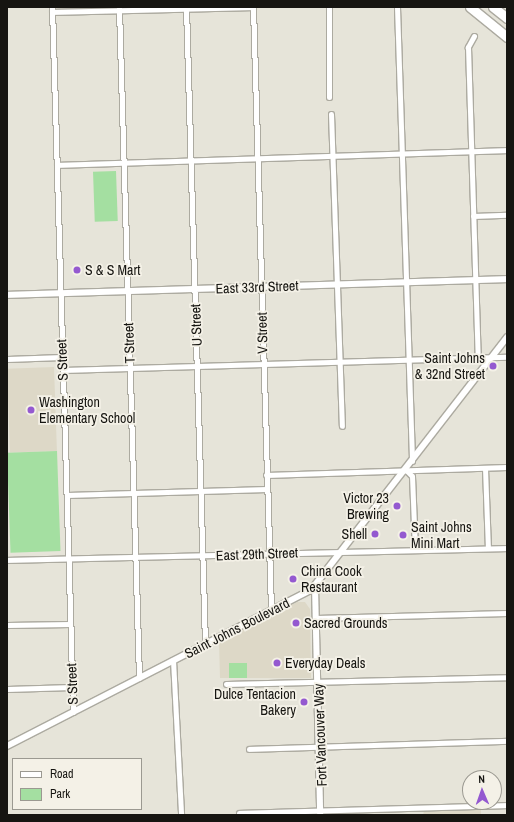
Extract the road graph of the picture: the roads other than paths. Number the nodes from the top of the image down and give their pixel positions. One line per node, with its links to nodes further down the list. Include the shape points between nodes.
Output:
1 (253, 7): 6 (street); 18 (street, V Street)
2 (329, 7): 12 (street)
3 (397, 7): 16 (street)
4 (470, 7): 11 (highway)
5 (493, 7): 9 (highway)
6 (186, 8): 7 (street); 19 (street, U Street)
7 (119, 9): 8 (street); 20 (street, T Street)
8 (52, 10): 21 (street, S Street)
9 (507, 18)
10 (474, 36): 15 (street, via 468,47)
11 (507, 37)
12 (329, 97)
13 (331, 114): 17 (street)
14 (507, 150): 15 (street)
15 (471, 152): 16 (street); 23 (street)
16 (402, 154): 17 (street); 26 (street)
17 (333, 156): 18 (street); 27 (street)
18 (257, 160): 19 (street); 28 (street, V Street)
19 (191, 161): 20 (street); 29 (street, U Street)
20 (124, 163): 21 (street); 30 (street, T Street)
21 (56, 165): 31 (street, S Street)
22 (507, 215): 23 (street)
23 (473, 216): 25 (street)
24 (507, 279): 25 (street, East 33rd Street)
25 (475, 280): 26 (street, East 33rd Street); 35 (street)
26 (407, 282): 27 (street, East 33rd Street); 39 (street)
27 (337, 284): 28 (street, East 33rd Street); 40 (street)
28 (261, 287): 29 (street, East 33rd Street); 41 (street, V Street)
29 (195, 289): 30 (street, East 33rd Street); 42 (street, U Street)
30 (127, 291): 31 (street, East 33rd Street); 43 (street, T Street)
31 (60, 294): 32 (street, East 33rd Street); 34 (street, S Street)
32 (7, 295)
33 (507, 338): 36 (street, Saint Johns Boulevard)
34 (62, 357): 38 (street); 44 (street, S Street)
35 (478, 357): 36 (street); 39 (street)
36 (492, 357): 37 (street); 46 (street, Saint Johns Boulevard)
37 (507, 357)
38 (7, 359)
39 (409, 359): 40 (street); 46 (street)
40 (340, 362): 41 (street); 45 (street)
41 (263, 365): 42 (street); 50 (street, V Street)
42 (197, 366): 43 (street); 52 (street, U Street)
43 (130, 368): 44 (street); 53 (street, T Street)
44 (63, 370): 54 (street, S Street)
45 (342, 426)
46 (412, 462): 49 (street, Saint Johns Boulevard)
47 (507, 467): 48 (street)
48 (485, 468): 49 (street); 55 (street)
49 (406, 470): 50 (street); 57 (street, via 412,476); 58 (street, Saint Johns Boulevard)
50 (266, 475): 51 (street, V Street)
51 (267, 489): 52 (street); 59 (street, V Street)
52 (201, 491): 53 (street); 60 (street, U Street)
53 (134, 493): 54 (street); 61 (street, T Street)
54 (66, 495): 62 (street, S Street)
55 (488, 548): 56 (street, East 29th Street); 57 (street, East 29th Street)
56 (507, 548)
57 (415, 550): 58 (street, East 29th Street)
58 (342, 552): 59 (street, East 29th Street); 64 (street, Saint Johns Boulevard)
59 (268, 554): 60 (street, East 29th Street); 65 (street, V Street)
60 (202, 556): 61 (street, East 29th Street); 70 (street, U Street)
61 (136, 557): 62 (street, East 29th Street); 73 (street, T Street)
62 (68, 559): 63 (street, East 29th Street); 68 (street, S Street)
63 (7, 560)
64 (315, 586): 65 (street, Saint Johns Boulevard); 67 (street, Fort Vancouver Way)
65 (272, 610): 70 (street, Saint Johns Boulevard)
66 (507, 612): 67 (street)
67 (316, 618): 74 (street, Fort Vancouver Way)
68 (70, 624): 69 (street); 76 (street, S Street)
69 (7, 625)
70 (205, 644): 71 (street, Saint Johns Boulevard)
71 (173, 660): 73 (street, Saint Johns Boulevard); 86 (street)
72 (507, 677): 74 (street)
73 (139, 678): 78 (street, Saint Johns Boulevard)
74 (318, 682): 75 (street); 81 (street, Fort Vancouver Way)
75 (226, 684)
76 (72, 688): 77 (street); 78 (street, S Street)
77 (7, 689)
78 (73, 712): 80 (street, Saint Johns Boulevard)
79 (507, 741): 81 (street)
80 (7, 746)
81 (320, 747): 82 (street); 85 (street, Fort Vancouver Way)
82 (248, 749)
83 (507, 805): 85 (street)
84 (239, 812): 85 (street)
85 (322, 814)
86 (181, 815)

